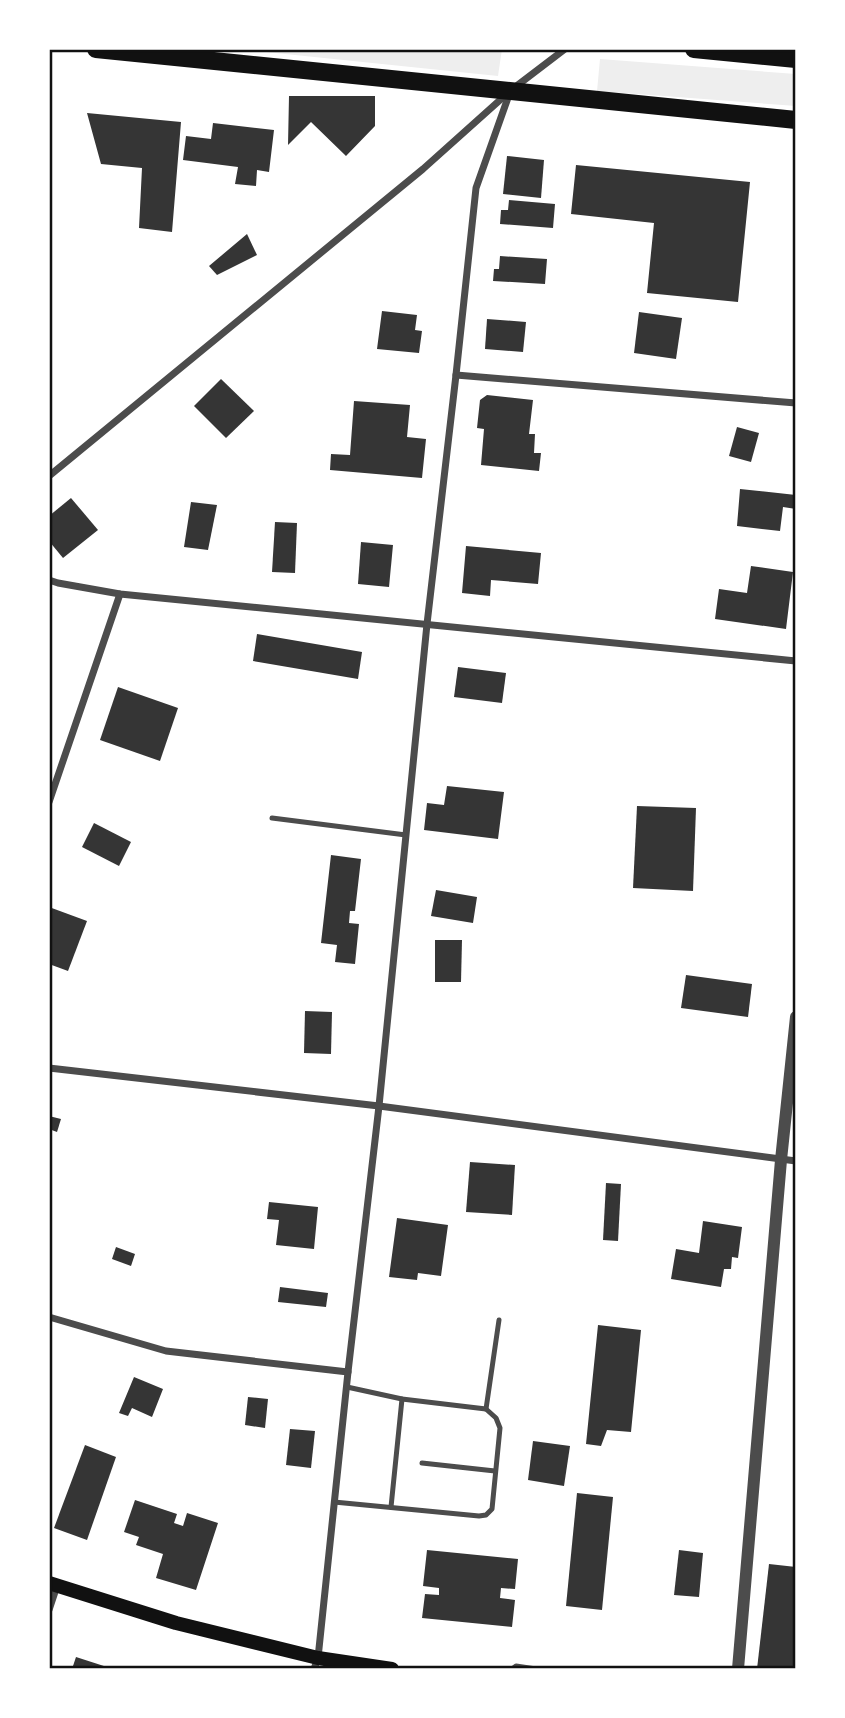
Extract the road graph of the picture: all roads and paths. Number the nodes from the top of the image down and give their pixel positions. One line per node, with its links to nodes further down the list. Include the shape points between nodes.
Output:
1 (96, 49): 5 (main road)
2 (565, 49): 5 (street)
3 (694, 49): 4 (main road)
4 (796, 59)
5 (510, 91): 6 (main road); 7 (street, via 476,188); 9 (street, via 423,169)
6 (796, 120)
7 (456, 375): 8 (street); 12 (street)
8 (796, 403)
9 (49, 476)
10 (49, 580): 11 (street)
11 (120, 594): 12 (street); 14 (street)
12 (427, 624): 13 (street); 16 (street)
13 (796, 661)
14 (49, 802)
15 (272, 818): 16 (lane)
16 (406, 835): 19 (street)
17 (796, 1017): 20 (street)
18 (49, 1068): 19 (street)
19 (379, 1106): 20 (street); 24 (street)
20 (781, 1160): 21 (street); 38 (street)
21 (796, 1161)
22 (49, 1317): 24 (street, via 166,1351)
23 (499, 1320): 27 (lane)
24 (348, 1372): 25 (street)
25 (347, 1387): 26 (lane); 30 (street)
26 (402, 1399): 27 (lane); 31 (lane)
27 (486, 1409): 29 (lane, via 500,1428)
28 (422, 1463): 29 (lane)
29 (495, 1471): 31 (lane, via 492,1509 486,1515)
30 (334, 1502): 31 (lane); 34 (street)
31 (391, 1507)
32 (53, 1585): 33 (street); 34 (main road)
33 (49, 1610)
34 (316, 1664): 35 (main road)
35 (392, 1669)
36 (512, 1669): 37 (lane)
37 (536, 1669)
38 (738, 1669)

